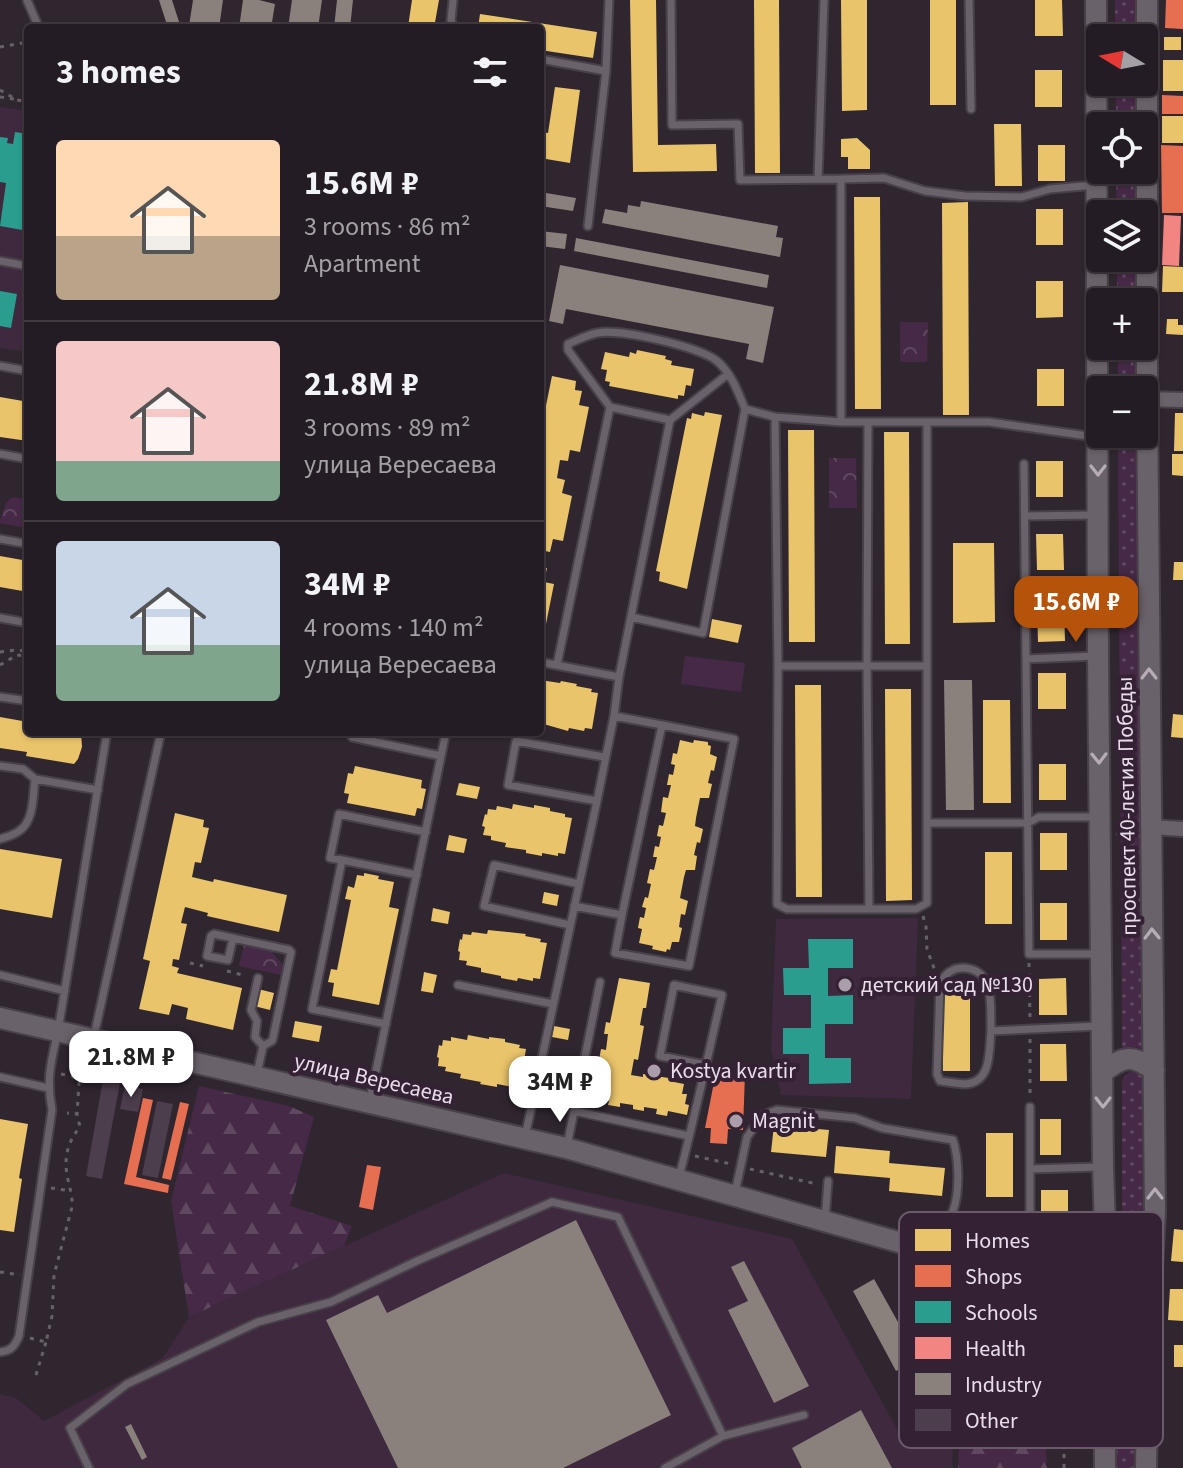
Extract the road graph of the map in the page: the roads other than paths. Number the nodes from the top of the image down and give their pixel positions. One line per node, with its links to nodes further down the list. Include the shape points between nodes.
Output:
1 (27, 0): 9 (lane)
2 (453, 0): 10 (lane)
3 (609, 0): 12 (lane)
4 (671, 0): 15 (lane, via 672,125 738,124 740,180)
5 (824, 0): 15 (lane)
6 (969, 0): 13 (lane)
7 (1096, 0): 14 (main road, проспект 40-летия Победы)
8 (1147, 0): 25 (main road, проспект 40-летия Победы)
9 (37, 24)
10 (452, 24)
11 (544, 60): 12 (lane)
12 (606, 71): 18 (lane)
13 (971, 109)
14 (1096, 112)
15 (818, 179): 16 (lane)
16 (841, 179): 17 (lane, via 884,178 965,196 1022,197); 32 (lane)
17 (1096, 184): 24 (main road, проспект 40-летия Победы)
18 (588, 226)
19 (0, 261): 20 (lane)
20 (24, 265)
21 (0, 366): 22 (lane)
22 (24, 370)
23 (728, 374): 28 (lane, via 715,359 683,346 617,332 568,344); 29 (lane); 31 (lane)
24 (1097, 376)
25 (1147, 376)
26 (1158, 399): 27 (street)
27 (1183, 400)
28 (610, 407): 31 (lane); 51 (lane)
29 (745, 409): 30 (lane); 45 (lane, via 703,633)
30 (775, 417): 32 (lane); 53 (lane)
31 (670, 420): 45 (lane)
32 (841, 422): 33 (lane)
33 (868, 422): 34 (lane); 52 (lane)
34 (927, 422): 35 (lane, via 989,422); 54 (lane)
35 (1086, 435)
36 (1097, 448): 41 (main road, проспект 40-летия Победы, one-way to 41)
37 (1147, 448): 75 (main road, проспект 40-летия Победы, one-way to 37)
38 (0, 454): 39 (lane)
39 (24, 458)
40 (1024, 464): 42 (lane)
41 (1098, 515): 42 (lane); 48 (main road, проспект 40-летия Победы)
42 (1025, 516): 49 (lane)
43 (0, 539): 44 (lane)
44 (24, 543)
45 (631, 617): 55 (lane)
46 (0, 618): 47 (lane)
47 (24, 622)
48 (1098, 656): 49 (lane); 72 (main road, проспект 40-летия Победы, one-way to 72)
49 (1026, 659): 71 (lane)
50 (544, 663): 51 (lane)
51 (557, 665): 55 (lane)
52 (867, 665): 53 (lane); 54 (lane); 81 (lane)
53 (778, 666): 81 (lane, via 777,904 787,909)
54 (927, 666): 70 (lane)
55 (619, 677): 58 (lane)
56 (0, 697): 57 (lane)
57 (24, 700)
58 (614, 716): 59 (lane); 65 (lane)
59 (662, 725): 82 (lane); 82 (lane, via 734,739 689,966 615,953)
60 (106, 736): 68 (lane)
61 (160, 736): 97 (lane)
62 (352, 736): 64 (lane)
63 (445, 736): 64 (lane)
64 (441, 756): 74 (lane)
65 (604, 757): 69 (lane); 69 (lane, via 516,741 508,785)
66 (0, 766): 67 (lane, via 23,769)
67 (35, 779): 68 (lane); 76 (lane, via 25,827)
68 (98, 790): 90 (lane)
69 (597, 801): 79 (lane)
70 (927, 823): 71 (lane); 81 (lane, via 927,903 916,909)
71 (1028, 823): 72 (lane, via 1039,817); 85 (lane, via 1029,954)
72 (1100, 824): 85 (main road, проспект 40-летия Победы)
73 (1183, 829): 75 (street)
74 (426, 832): 77 (lane, via 339,814 330,858); 78 (lane)
75 (1150, 833): 100 (main road, проспект 40-летия Победы, one-way to 75)
76 (0, 839)
77 (342, 860): 78 (lane); 93 (lane, via 312,1009)
78 (417, 875): 93 (lane)
79 (579, 884): 80 (lane); 83 (lane, via 494,865 484,906)
80 (574, 906): 82 (lane); 83 (lane)
81 (869, 909)
82 (622, 915)
83 (570, 925): 91 (lane)
84 (233, 938): 84 (lane, via 212,934 207,956 228,960); 98 (lane, via 291,952 273,1038)
85 (1102, 954): 94 (main road, проспект 40-летия Победы)
86 (0, 975): 90 (lane)
87 (258, 978): 98 (lane, via 251,1010 257,1021 255,1037)
88 (600, 982): 107 (lane)
89 (458, 985): 91 (lane)
90 (65, 991): 95 (lane)
91 (553, 1004): 109 (lane)
92 (0, 1018): 95 (main road, улица Вересаева)
93 (386, 1024): 105 (lane)
94 (1102, 1026): 96 (lane); 101 (main road, проспект 40-летия Победы)
95 (58, 1031): 97 (main road, улица Вересаева); 104 (lane)
96 (991, 1031): 96 (lane, via 988,982 982,974 955,968 941,981 940,1081 977,1081 987,1069)
97 (93, 1038): 102 (main road, улица Вересаева)
98 (263, 1046): 102 (lane)
99 (706, 1065): 99 (lane, via 722,995 674,985 660,1056); 108 (lane)
100 (1154, 1070): 101 (main road, via 1129,1058); 119 (main road, проспект 40-летия Победы, one-way to 100)
101 (1103, 1072): 111 (main road, проспект 40-летия Победы, one-way to 111)
102 (257, 1076): 105 (main road, улица Вересаева)
103 (0, 1077): 104 (lane)
104 (48, 1088): 122 (lane, via 52,1110 19,1336 15,1346)
105 (370, 1102): 109 (main road, улица Вересаева)
106 (1030, 1107): 112 (lane)
107 (574, 1111): 108 (lane); 110 (lane)
108 (689, 1136): 113 (lane)
109 (525, 1138): 110 (main road, улица Вересаева)
110 (566, 1148): 113 (main road, улица Вересаева)
111 (1103, 1167): 112 (lane); 118 (main road, проспект 40-летия Победы)
112 (1030, 1169): 117 (lane)
113 (679, 1179): 115 (main road, улица Вересаева)
114 (828, 1184): 120 (lane)
115 (734, 1195): 116 (lane, via 747,1137 763,1115 777,1110 855,1118 953,1140 958,1155); 120 (main road, улица Вересаева)
116 (952, 1212)
117 (1030, 1212)
118 (1104, 1212)
119 (1155, 1212)
120 (825, 1222): 121 (main road, улица Вересаева)
121 (899, 1242)
122 (0, 1352)
123 (804, 1415): 124 (lane)
124 (723, 1436): 127 (lane, via 618,1217 552,1202 331,1302 258,1322 127,1384 70,1428); 128 (lane)
125 (1105, 1448): 129 (main road, проспект 40-летия Победы)
126 (1146, 1448): 130 (main road, проспект 40-летия Победы)
127 (89, 1468)
128 (665, 1468)
129 (1105, 1468)
130 (1146, 1468)

